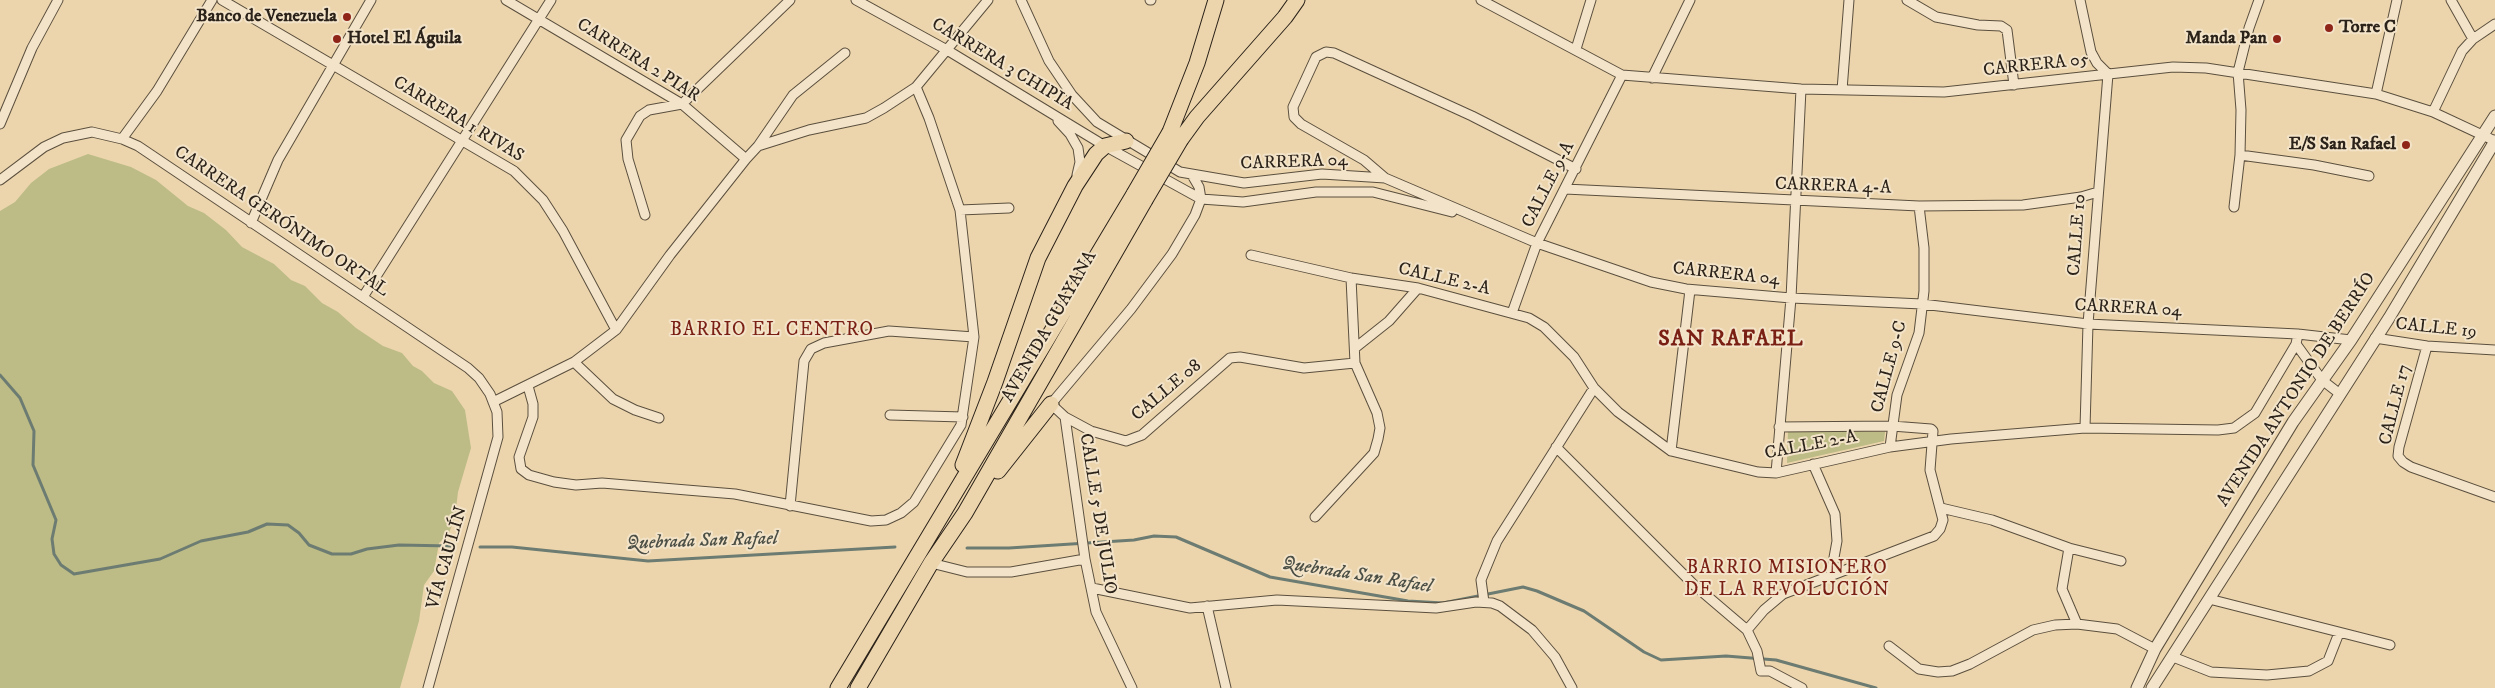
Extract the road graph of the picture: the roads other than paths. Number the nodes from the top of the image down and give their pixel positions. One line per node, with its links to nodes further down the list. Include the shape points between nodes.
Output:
1 (58, 0): 42 (street, via 32,48)
2 (212, 0): 45 (street, via 157,90)
3 (222, 0): 28 (street, CARRERA 1 RIVAS)
4 (372, 0): 28 (street)
5 (506, 0): 22 (street, CARRERA 2 PIAR)
6 (550, 0): 22 (street)
7 (790, 0): 38 (street)
8 (856, 0): 26 (street, CARRERA 3 CHIPIA)
9 (988, 0): 26 (street)
10 (1021, 0): 47 (street, CARRERA 04, via 1049,61 1072,95 1097,122)
11 (1216, 0): 44 (highway, AVENIDA GUAYANA)
12 (1298, 0): 44 (highway, AVENIDA GUAYANA, via 1197,117)
13 (1481, 0): 25 (street, CARRERA 05)
14 (1592, 0): 25 (street)
15 (1690, 0): 32 (street)
16 (1849, 0): 36 (street)
17 (1907, 0): 33 (street, via 1936,16 1978,25 2002,26 2007,30)
18 (2080, 0): 30 (street, via 2091,52)
19 (2259, 0): 29 (street)
20 (2397, 0): 37 (street)
21 (2451, 0): 24 (street)
22 (539, 19): 38 (street, CARRERA 2 PIAR); 46 (street)
23 (2495, 24): 24 (street)
24 (2473, 39): 40 (street, via 2457,59)
25 (1576, 49): 31 (street, CARRERA 05)
26 (947, 50): 34 (street); 39 (street, CARRERA 3 CHIPIA)
27 (845, 53): 49 (street, via 793,95)
28 (335, 66): 46 (street, CARRERA 1 RIVAS); 70 (street, via 278,160)
29 (2238, 72): 30 (street, CARRERA 05, via 2173,67); 37 (street, CARRERA 05); 51 (street)
30 (2108, 74): 33 (street, CARRERA 05); 60 (street, CALLE 10)
31 (1622, 75): 32 (street, CARRERA 05); 53 (street, CALLE 9-A)
32 (1652, 78): 35 (street, CARRERA 05)
33 (2014, 84): 36 (street, CARRERA 05, via 1944,92)
34 (916, 87): 49 (street, via 866,118 809,130); 67 (street)
35 (1801, 89): 36 (street, CARRERA 05); 63 (street)
36 (1842, 90)
37 (2376, 94): 40 (street, CARRERA 05)
38 (682, 104): 52 (street, CARRERA 2 PIAR); 68 (street, via 649,110 640,116 626,140 628,159)
39 (1049, 112): 50 (street, CARRERA 3 CHIPIA); 58 (street, via 1070,134 1078,148 1080,162)
40 (2433, 112): 43 (street, CARRERA 05)
41 (2495, 116): 43 (street, AVENIDA ANTONIO DE BERRÍO)
42 (0, 124)
43 (2483, 134): 48 (street, CARRERA 05); 85 (street, AVENIDA ANTONIO DE BERRÍO)
44 (1175, 136): 61 (highway, AVENIDA GUAYANA, bridge)
45 (122, 139): 57 (street, CARRERA GERÓNIMO ORTAL, via 92,132 62,138 44,147); 70 (street, CARRERA GERÓNIMO ORTAL, via 138,146)
46 (461, 139): 76 (street); 81 (street, CARRERA 1 RIVAS, via 514,171 543,200)
47 (1126, 141): 50 (highway); 54 (street, CARRERA 04, via 1180,172)
48 (2495, 141): 84 (street, AVENIDA ANTONIO DE BERRÍO)
49 (758, 146): 52 (street)
50 (1105, 146): 58 (highway); 62 (street, CARRERA 3 CHIPIA)
51 (2240, 155): 55 (street); 66 (street)
52 (746, 159): 81 (street)
53 (1576, 169): 56 (street, via 1472,116 1334,53 1326,52 1316,57 1293,107 1294,117 1364,160); 59 (street, CALLE 9-A)
54 (1192, 175): 56 (street, CARRERA 04, via 1244,184 1322,174); 62 (street)
55 (2369, 176)
56 (1385, 178): 69 (street, CARRERA 04)
57 (0, 180)
58 (1074, 186): 113 (highway, via 1038,258 995,382)
59 (1565, 189): 63 (street, CARRERA 4-A); 71 (street, CALLE 9-A)
60 (2098, 192): 64 (street, CARRERA 4-A, via 2024,205); 80 (street, CALLE 10)
61 (1140, 197): 113 (highway, AVENIDA GUAYANA); 116 (highway, AVENIDA GUAYANA)
62 (1201, 199): 69 (street, via 1243,202 1316,192 1373,192); 97 (street, via 1196,215 1172,254)
63 (1796, 202): 64 (street, CARRERA 4-A); 77 (street)
64 (1919, 206): 78 (street, CALLE 9-C, via 1924,248)
65 (1009, 208): 67 (street)
66 (2234, 208)
67 (960, 210): 83 (street)
68 (645, 215)
69 (1474, 218): 71 (street, CARRERA 04)
70 (251, 223): 76 (street, CARRERA GERÓNIMO ORTAL)
71 (1537, 243): 75 (street, CARRERA 04, via 1650,282); 79 (street, CALLE 9-A)
72 (1251, 255): 73 (street, CALLE 2-A)
73 (1351, 278): 74 (street, CALLE 2-A); 88 (street)
74 (1418, 288): 79 (street, CALLE 2-A); 88 (street, via 1389,321)
75 (1690, 290): 77 (street, CARRERA 04); 109 (street)
76 (363, 297): 96 (street, CARRERA GERÓNIMO ORTAL, via 468,368 485,385)
77 (1792, 298): 78 (street, CARRERA 04); 103 (street)
78 (1922, 304): 80 (street, CARRERA 04); 102 (street, CALLE 9-C, via 1919,333 1898,395)
79 (1512, 313): 94 (street, CALLE 2-A, via 1544,327 1574,357)
80 (2088, 324): 82 (street, CARRERA 04); 104 (street, CALLE 10)
81 (616, 330): 90 (street)
82 (2298, 334): 85 (street, CARRERA 04); 86 (street, CALLE 2-A)
83 (974, 337): 99 (street); 114 (street, via 889,331 824,343 811,349 804,361)
84 (2375, 338): 87 (street, CALLE 19); 95 (street, AVENIDA ANTONIO DE BERRÍO)
85 (2351, 340): 92 (street, AVENIDA ANTONIO DE BERRÍO)
86 (2296, 344): 92 (street); 104 (street, CALLE 2-A, via 2255,413 2234,428)
87 (2428, 346): 89 (street, CALLE 19); 112 (street, CALLE 17, via 2398,456 2411,466)
88 (1355, 348): 91 (street)
89 (2495, 350)
90 (574, 362): 93 (street); 100 (street, via 613,399)
91 (1355, 363): 101 (street, CALLE 08, via 1304,368 1230,358 1142,435 1126,441 1091,431); 117 (street, via 1377,413 1378,439 1374,453)
92 (2322, 380): 95 (street); 132 (street, AVENIDA ANTONIO DE BERRÍO, via 2292,422)
93 (528, 386): 96 (street); 114 (street, via 532,417 519,457 521,469 529,475 576,485 602,483 735,494)
94 (1594, 388): 108 (street); 109 (street, CALLE 2-A, via 1618,412)
95 (2340, 394): 125 (street, AVENIDA ANTONIO DE BERRÍO)
96 (493, 402): 105 (street, CARRERA GERÓNIMO ORTAL, via 497,412)
97 (1051, 404): 101 (street, CALLE 5 DE JULIO); 116 (highway)
98 (890, 415): 99 (street)
99 (963, 417): 114 (street, via 914,502 901,513 886,520 871,521)
100 (660, 418)
101 (1065, 418): 119 (street, CALLE 5 DE JULIO)
102 (1892, 426): 103 (street); 106 (street, via 1927,427 1933,432); 107 (street, CALLE 9-C)
103 (1779, 427): 111 (street)
104 (2085, 428): 106 (street, CALLE 2-A)
105 (498, 437): 136 (street, VÍA CAULÍN)
106 (1932, 442): 107 (street, CALLE 2-A); 115 (street, via 1930,470)
107 (1890, 446): 110 (street, CALLE 2-A)
108 (1556, 447): 124 (street, via 1497,541 1481,580); 128 (street, via 1693,584)
109 (1671, 451): 111 (street, CALLE 2-A, via 1758,472)
110 (1813, 464): 111 (street, CALLE 2-A); 122 (street, via 1835,514 1837,541)
111 (1776, 473)
112 (2495, 497)
113 (947, 505): 137 (highway, AVENIDA GUAYANA)
114 (790, 506)
115 (1941, 508): 118 (street, via 1992,520); 122 (street, via 1943,520 1934,536)
116 (965, 513): 121 (highway, AVENIDA GUAYANA)
117 (1315, 517)
118 (2069, 548): 120 (street); 127 (street, via 2062,588)
119 (1085, 554): 121 (street, via 1011,572 967,572); 123 (street, CALLE 5 DE JULIO)
120 (2121, 560)
121 (931, 563): 138 (highway, AVENIDA GUAYANA)
122 (1831, 574): 128 (street, via 1783,594)
123 (1092, 588): 126 (street, via 1190,608); 134 (street, CALLE 5 DE JULIO, via 1096,612)
124 (1483, 600): 126 (street, via 1436,608 1277,600); 139 (street, via 1500,606 1532,630 1555,657)
125 (2209, 600): 129 (street); 133 (street, AVENIDA ANTONIO DE BERRÍO)
126 (1207, 606): 135 (street)
127 (2077, 624): 131 (street, via 2055,624 2034,630 1970,664 1944,672 1919,669); 132 (street, via 2117,629)
128 (1747, 630): 140 (street, via 1757,651 1761,671 1770,671)
129 (2339, 633): 130 (street); 133 (street, via 2328,661 2310,671 2267,675 2211,672)
130 (2390, 645)
131 (1889, 646)
132 (2155, 649): 141 (street, AVENIDA ANTONIO DE BERRÍO)
133 (2173, 657): 142 (street, AVENIDA ANTONIO DE BERRÍO)
134 (1132, 687)
135 (1223, 687)
136 (428, 688)
137 (838, 688)
138 (858, 688)
139 (1572, 688)
140 (1802, 688)
141 (2136, 688)
142 (2152, 688)

